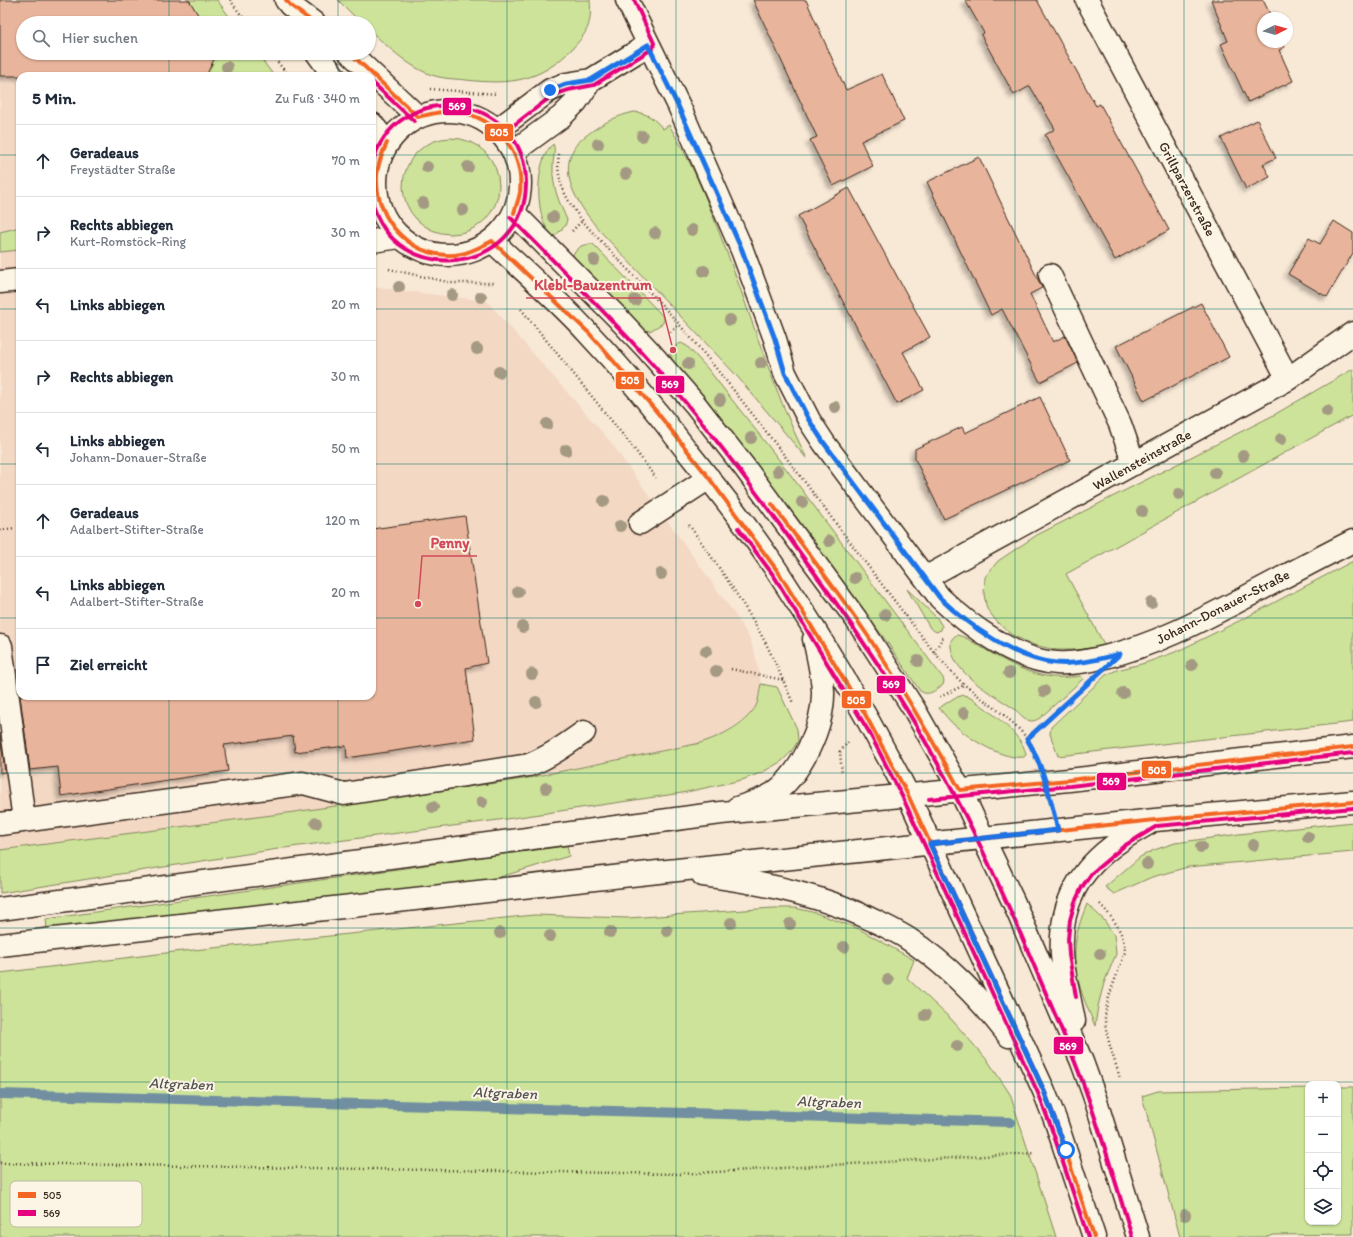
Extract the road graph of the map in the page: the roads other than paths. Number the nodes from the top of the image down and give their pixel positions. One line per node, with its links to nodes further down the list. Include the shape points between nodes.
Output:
1 (627, 0): 5 (street, Johann-Donauer-Straße)
2 (1087, 0): 27 (street, Grillparzerstraße)
3 (291, 9): 4 (street)
4 (302, 16)
5 (648, 45): 11 (street); 32 (street, Johann-Donauer-Straße, via 742,250 785,373 795,394 824,443)
6 (322, 60): 8 (street)
7 (357, 60): 9 (street)
8 (331, 72)
9 (370, 72)
10 (376, 77): 12 (street)
11 (591, 80): 14 (street, via 566,84 550,90); 16 (street, via 561,118)
12 (418, 117): 14 (street, via 442,110 457,111 472,114); 15 (street, via 401,127)
13 (376, 129): 15 (street)
14 (497, 130): 16 (street)
15 (387, 143): 17 (street, via 380,158)
16 (513, 152): 19 (street, via 518,164 520,184)
17 (376, 187)
18 (376, 199): 20 (street)
19 (514, 213): 22 (street); 37 (street, via 648,350 695,404 745,468 856,619 918,716)
20 (400, 237): 21 (street); 22 (street, via 416,249 441,255 467,253)
21 (376, 240)
22 (492, 241): 29 (street, via 589,333)
23 (1050, 276): 28 (street, via 1120,424)
24 (16, 280): 25 (street)
25 (0, 282)
26 (1353, 333): 27 (street, Wallensteinstraße)
27 (1288, 379): 28 (street, Wallensteinstraße)
28 (1134, 464): 32 (street, Wallensteinstraße)
29 (709, 478): 30 (street); 33 (street, via 779,573)
30 (640, 523)
31 (1353, 541): 32 (street, Johann-Donauer-Straße, via 1158,641 1081,662 1056,663 1034,659 1012,649 957,614 940,598)
32 (925, 578)
33 (809, 621): 38 (street, via 874,729); 40 (street, via 823,690 822,712 810,747 786,783 773,793 757,802)
34 (0, 643): 41 (street)
35 (584, 732): 41 (street, via 529,766 344,794 303,783)
36 (1353, 747): 37 (street)
37 (960, 790): 38 (street); 44 (street)
38 (908, 795): 40 (street); 45 (street)
39 (1353, 802): 42 (street)
40 (721, 813): 47 (street)
41 (24, 820): 43 (street)
42 (1155, 820): 44 (street); 49 (street, via 1106,852 1088,869 1069,900 1064,919 1062,956)
43 (0, 824)
44 (983, 838): 45 (street); 49 (street, via 1014,903)
45 (930, 844): 46 (street); 50 (street)
46 (658, 872): 48 (street); 50 (street, via 724,878 798,893 869,918 906,937 931,955 976,995 1012,1039)
47 (0, 909)
48 (0, 945)
49 (1082, 1062): 52 (street)
50 (1044, 1091): 51 (street)
51 (1094, 1237)
52 (1138, 1237)

